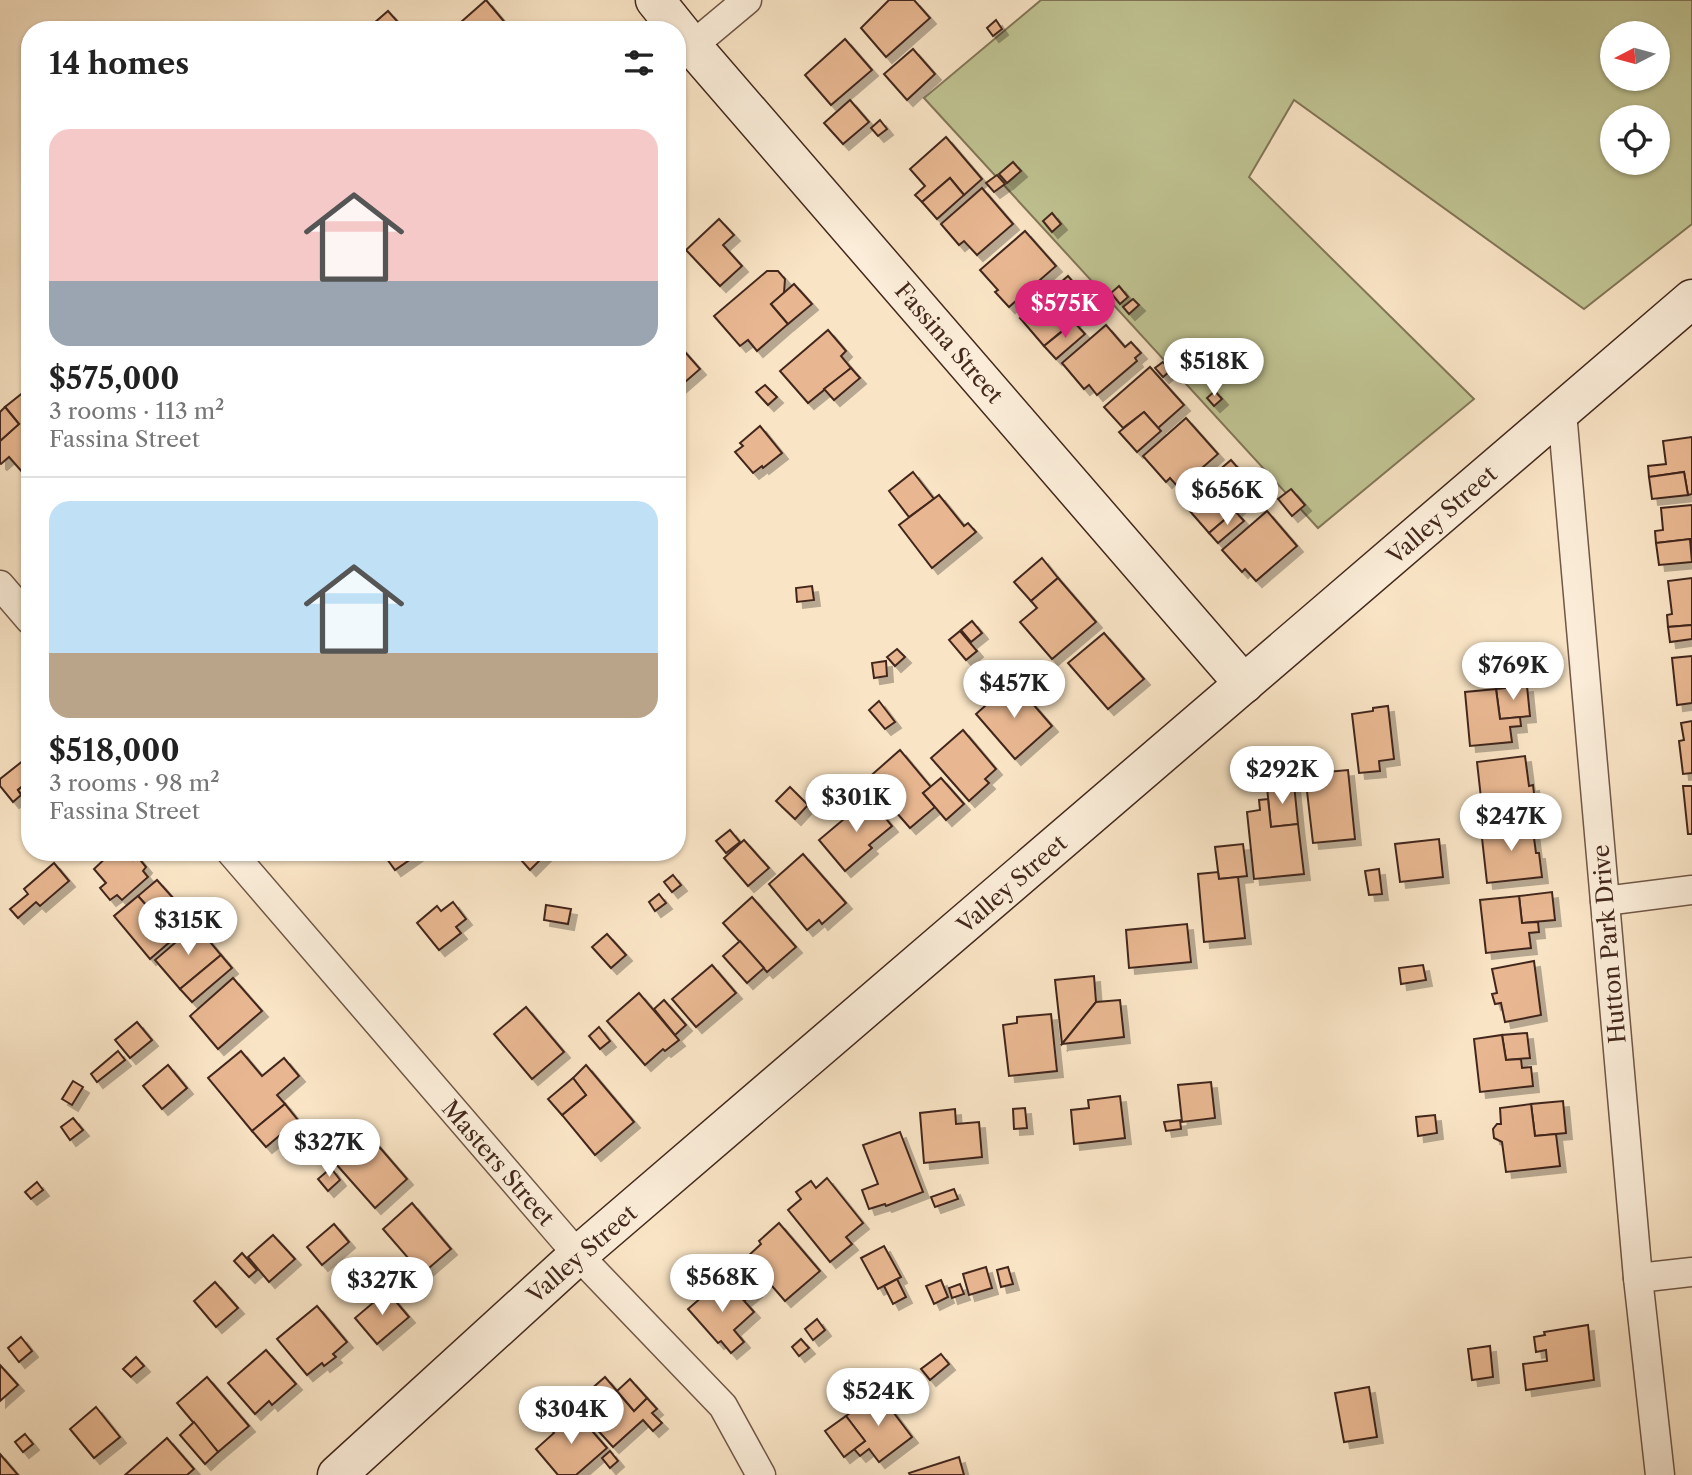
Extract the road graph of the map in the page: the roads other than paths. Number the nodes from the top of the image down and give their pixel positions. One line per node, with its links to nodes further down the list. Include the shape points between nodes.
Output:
1 (655, 0): 3 (main road, Fassina Street)
2 (747, 0): 5 (street)
3 (672, 21)
4 (686, 39): 5 (main road, Fassina Street)
5 (692, 46): 10 (main road, Fassina Street)
6 (1692, 299): 7 (main road, Valley Street)
7 (1562, 412): 10 (main road, Valley Street); 13 (street, Hutton Park Drive)
8 (0, 585): 9 (street)
9 (21, 610)
10 (1244, 684): 14 (main road, Valley Street)
11 (239, 861): 14 (street, Masters Street)
12 (1692, 890): 13 (street)
13 (1605, 901): 16 (street, Hutton Park Drive)
14 (578, 1255): 17 (main road, Valley Street); 18 (street, Masters Street, via 723,1406)
15 (1692, 1272): 16 (street)
16 (1638, 1278): 19 (street, Hutton Park Drive)
17 (337, 1475)
18 (761, 1475)
19 (1660, 1475)

